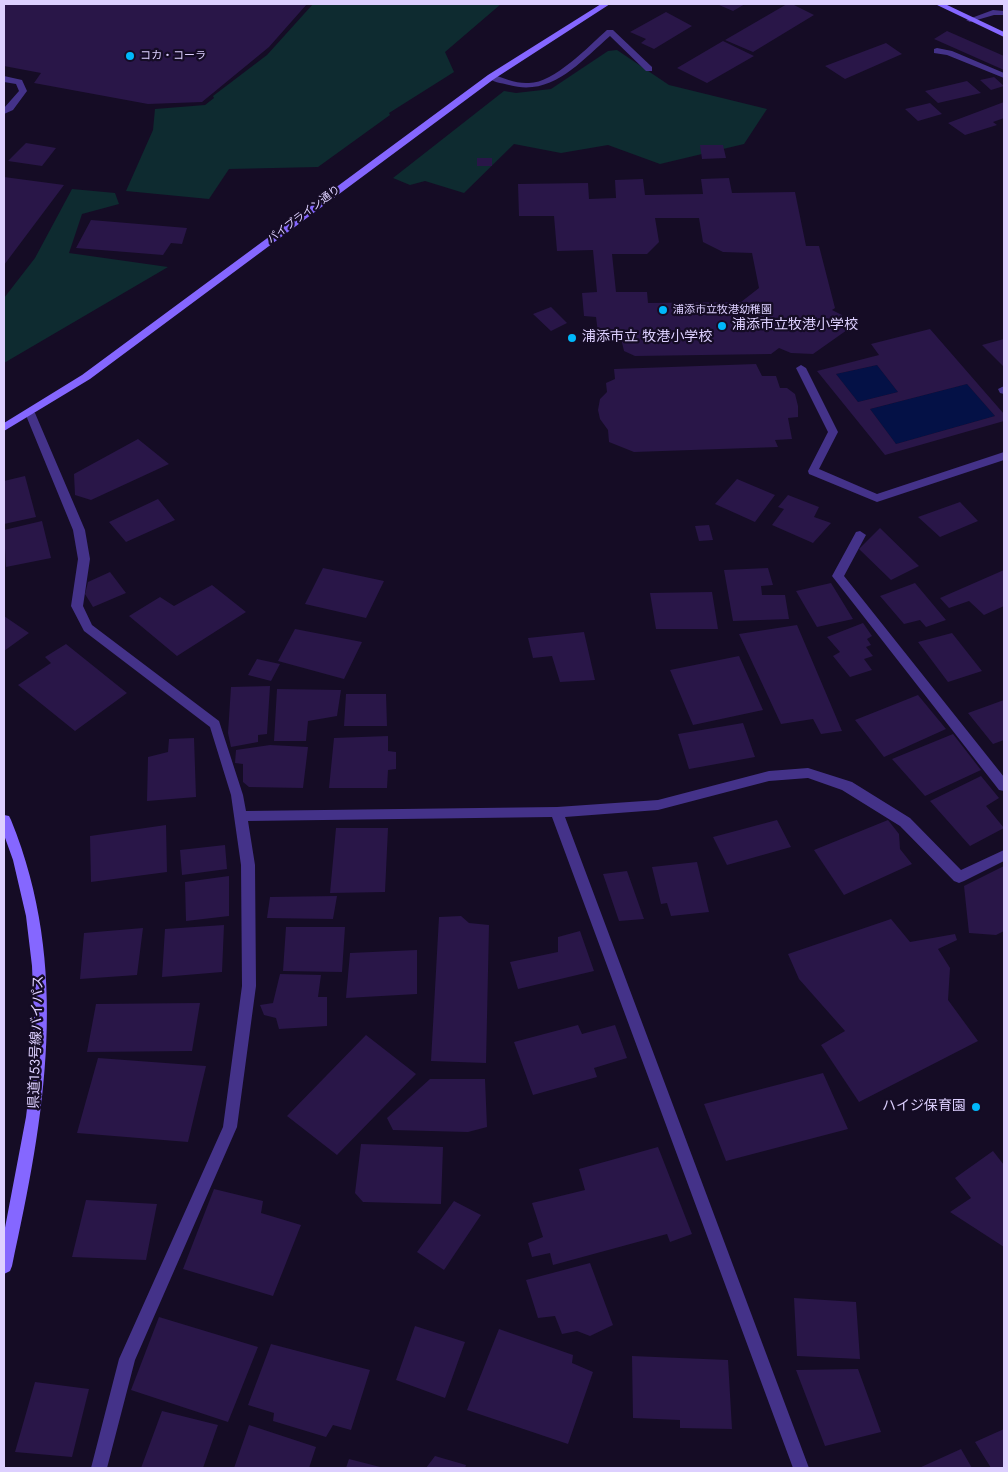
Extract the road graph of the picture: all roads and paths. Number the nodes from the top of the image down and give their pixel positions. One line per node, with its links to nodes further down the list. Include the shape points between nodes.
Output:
1 (606, 4): 9 (main road, パイプライン通り)
2 (939, 4): 4 (main road)
3 (1004, 13): 4 (street, via 993,12)
4 (970, 20): 5 (main road)
5 (1004, 35)
6 (937, 51): 8 (street, via 949,52)
7 (649, 69): 9 (street, via 610,32 564,70 536,85 510,83)
8 (1004, 76)
9 (491, 77): 13 (main road, パイプライン通り, via 102,365)
10 (4, 79): 11 (street, via 19,82 23,91)
11 (4, 111)
12 (801, 368): 15 (street, via 833,432 813,471 877,498)
13 (30, 413): 14 (main road, パイプライン通り); 19 (street, via 79,530 84,559 77,606 88,628 214,724)
14 (4, 428)
15 (1004, 456)
16 (860, 535): 17 (street, via 838,576)
17 (1004, 786)
18 (557, 812): 19 (street); 21 (street, via 658,805 769,776 808,773 847,786 905,822 959,877); 24 (street)
19 (241, 816): 23 (street, via 248,865 249,986 230,1126 127,1359)
20 (4, 820): 22 (main road, 県道153号線バイパス, via 28,890 41,974 39,1076 32,1138)
21 (1004, 855)
22 (4, 1266)
23 (99, 1468)
24 (801, 1468)

